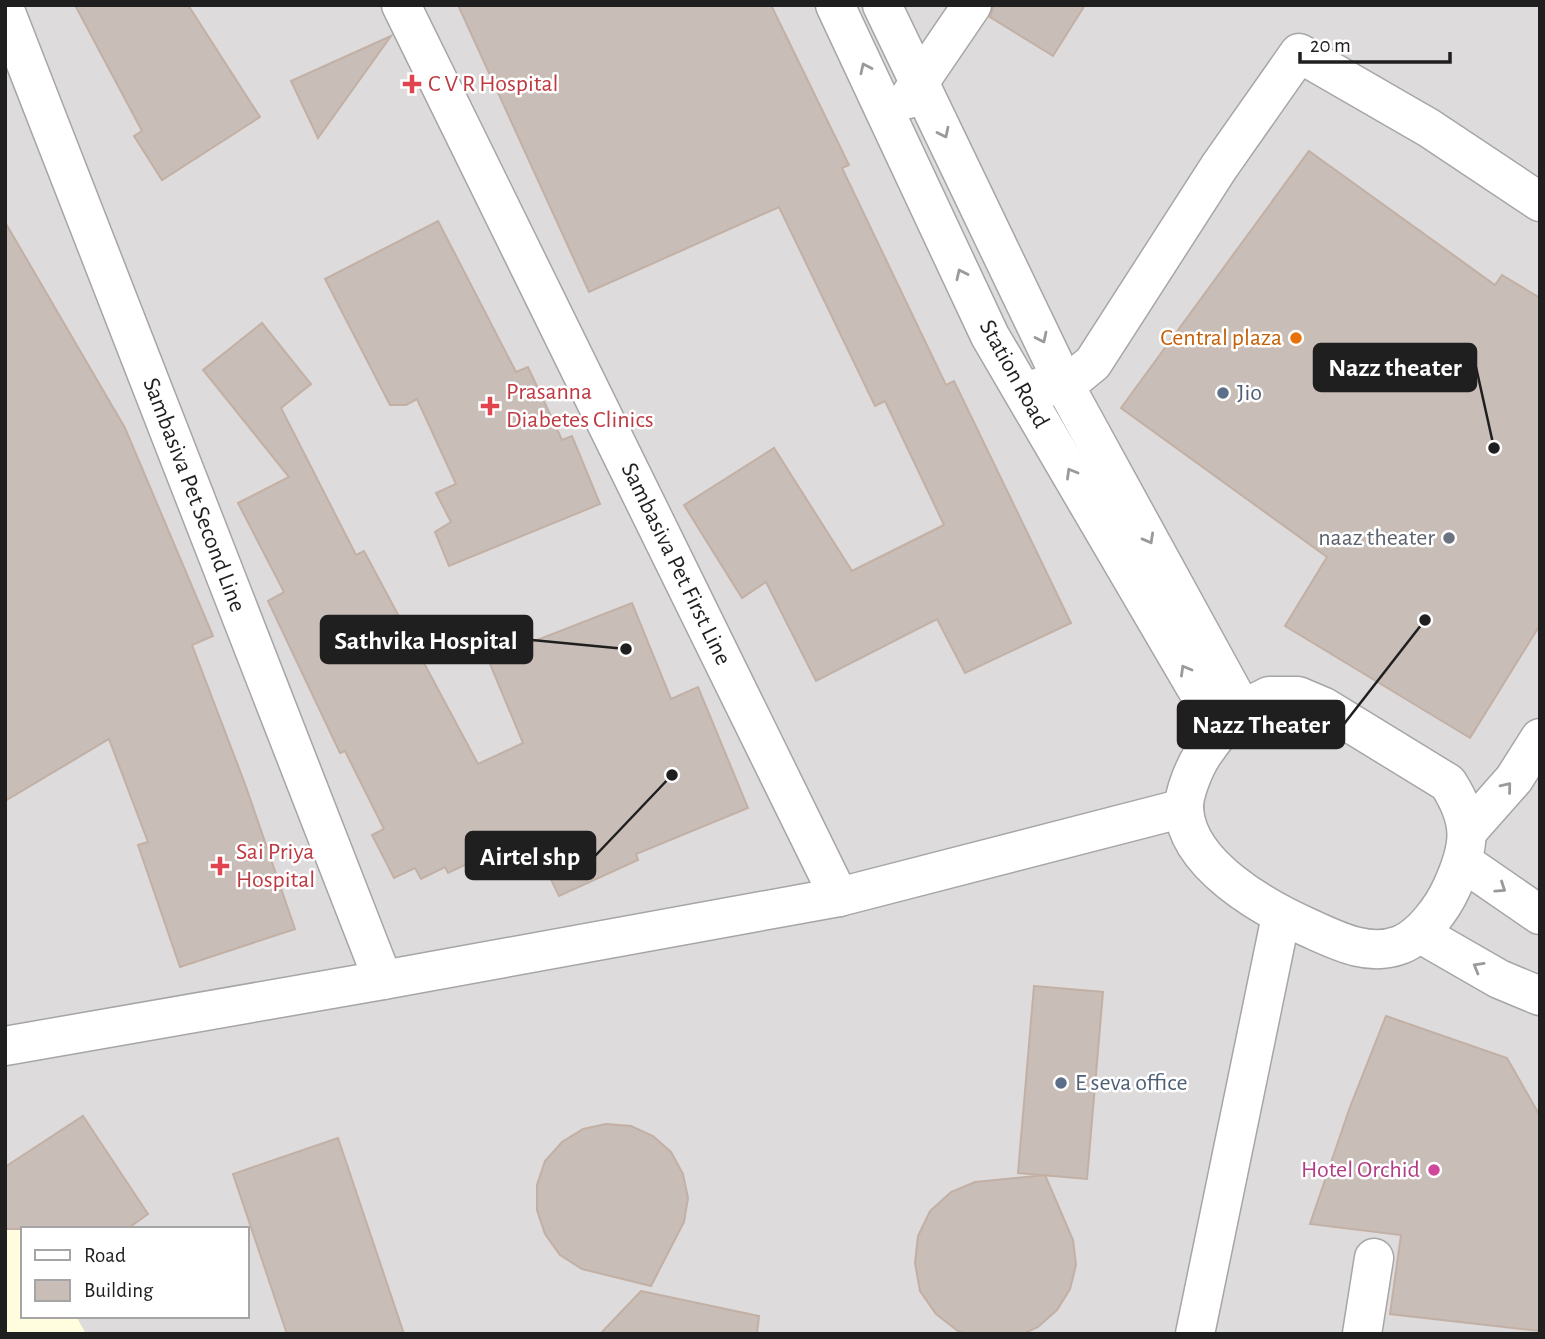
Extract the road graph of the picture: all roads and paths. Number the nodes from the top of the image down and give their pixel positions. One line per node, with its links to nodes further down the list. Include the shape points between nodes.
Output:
1 (401, 5): 15 (street, Sambasiva Pet First Line)
2 (835, 5): 7 (street, Station Road, one-way to 2)
3 (883, 5): 6 (street)
4 (972, 5): 6 (street)
5 (5, 10): 19 (street, Sambasiva Pet Second Line)
6 (919, 83): 7 (street); 9 (street, one-way to 9)
7 (891, 124): 10 (street, Station Road, one-way to 7, via 990,336)
8 (1540, 202): 9 (street, via 1429,128 1299,53 1219,167 1093,363)
9 (1065, 386): 10 (street); 11 (street, one-way to 11)
10 (1020, 387): 11 (street, Station Road, one-way to 10)
11 (1231, 719): 13 (street, via 1195,766); 14 (street, via 1269,696 1298,695 1324,707 1448,783 1460,802)
12 (1540, 738): 14 (street, one-way to 12)
13 (1184, 808): 15 (street); 17 (street, via 1192,836 1210,863)
14 (1466, 846): 16 (street, one-way to 16); 18 (street, via 1446,900)
15 (839, 897): 19 (street)
16 (1540, 915)
17 (1281, 916): 18 (street, via 1345,945 1377,950 1401,945); 23 (street)
18 (1419, 933): 20 (street, one-way to 18)
19 (383, 980): 21 (street)
20 (1538, 998)
21 (5, 1046)
22 (1374, 1258): 24 (street)
23 (1195, 1334)
24 (1362, 1334)

